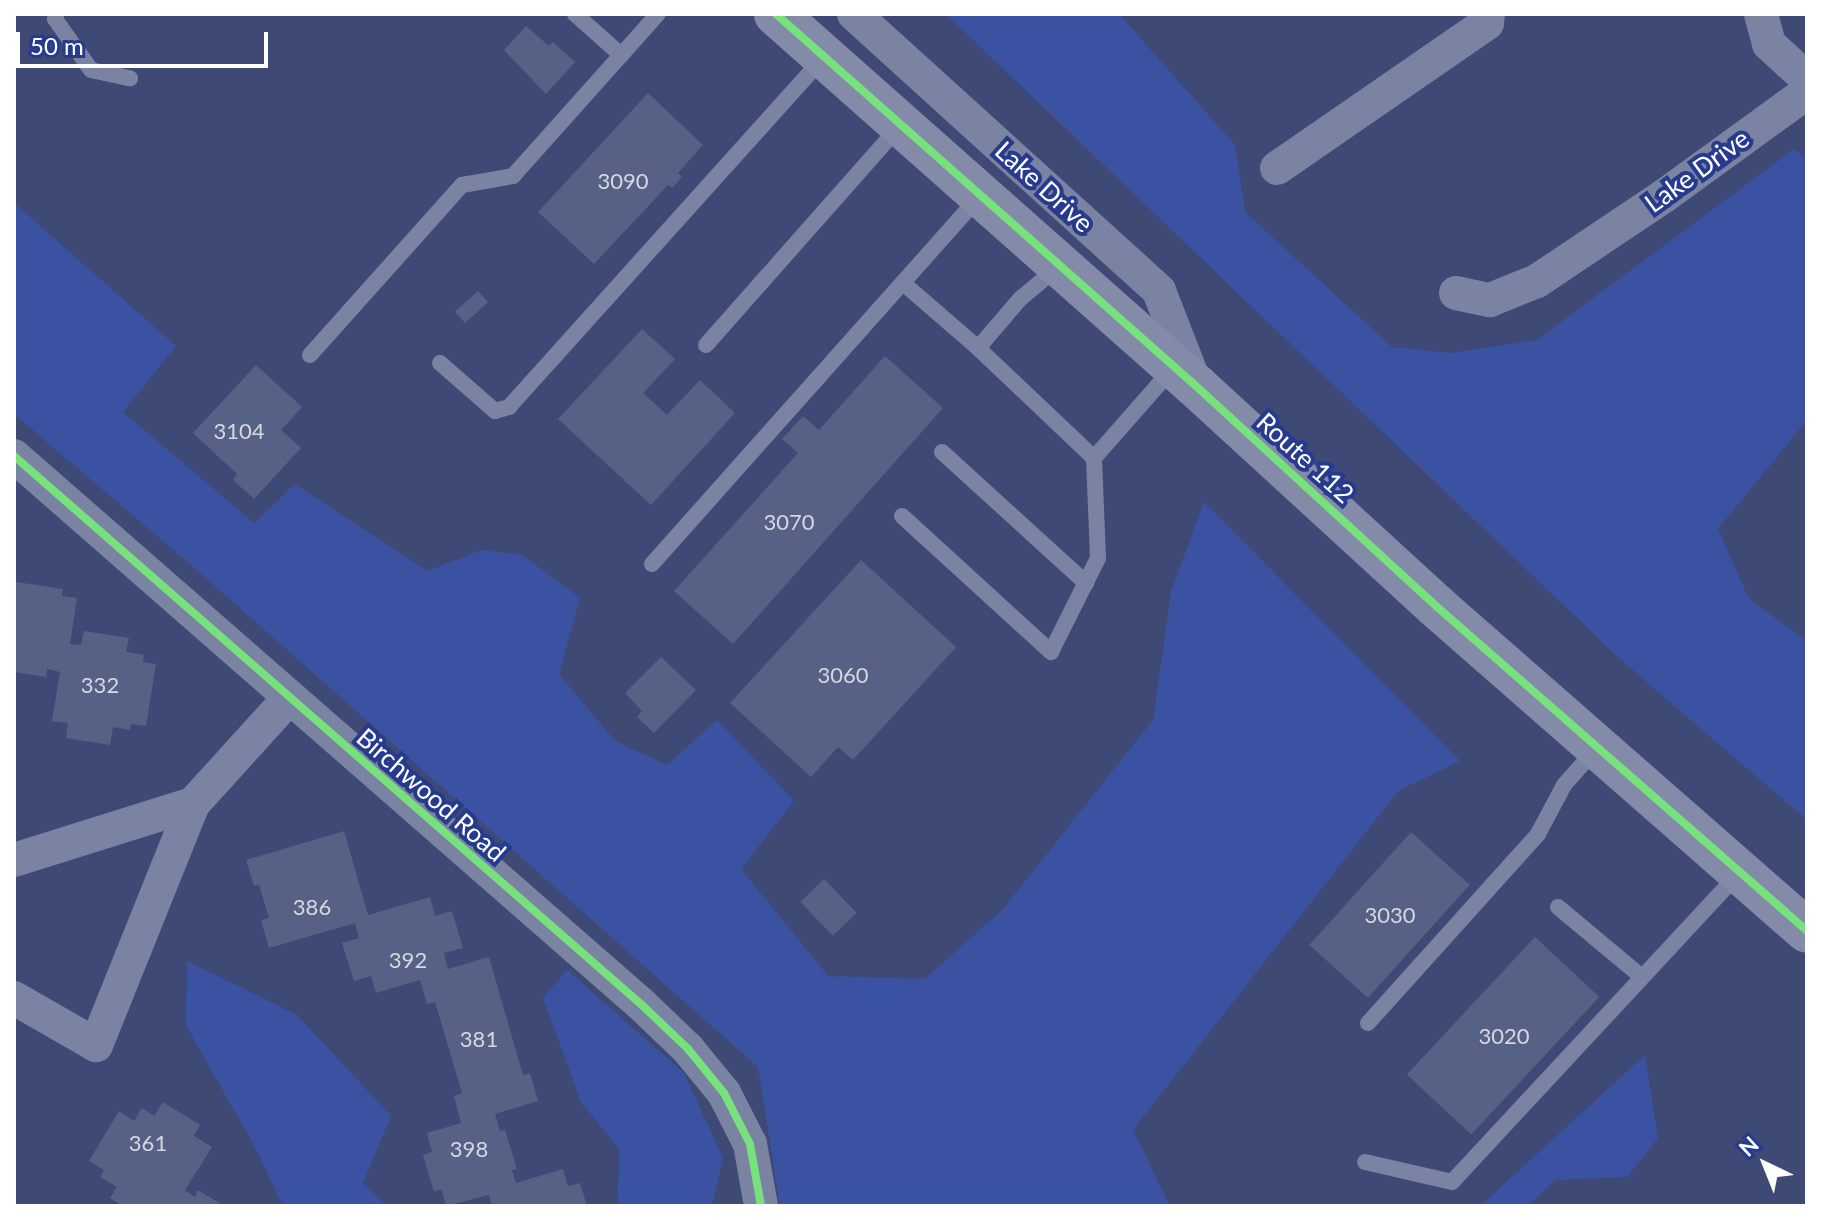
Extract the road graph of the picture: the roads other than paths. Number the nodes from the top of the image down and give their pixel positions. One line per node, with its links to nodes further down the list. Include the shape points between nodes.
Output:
1 (56, 14): 10 (lane, via 91,70)
2 (575, 14): 8 (lane)
3 (658, 14): 8 (lane)
4 (776, 14): 9 (main road, Route 112)
5 (854, 14): 23 (street, Lake Drive, via 1159,291)
6 (1488, 14): 14 (street, via 1487,23)
7 (1761, 14): 11 (street, via 1769,44)
8 (621, 55): 21 (lane, via 513,176 462,185)
9 (824, 57): 13 (main road, Route 112); 22 (lane, via 509,407 495,411)
10 (130, 78)
11 (1807, 79)
12 (1807, 92): 18 (street, Lake Drive, via 1537,281 1490,300)
13 (900, 125): 15 (main road, Route 112); 19 (lane)
14 (1277, 168)
15 (980, 196): 16 (main road, Route 112); 17 (lane)
16 (1059, 266): 20 (lane, via 1020,299); 23 (main road, Route 112)
17 (903, 283): 20 (lane); 28 (lane)
18 (1456, 293)
19 (706, 345)
20 (978, 348): 26 (lane)
21 (310, 355)
22 (440, 363)
23 (1185, 376): 26 (lane); 31 (main road, Route 112)
24 (942, 452): 29 (lane)
25 (14, 456): 30 (street, Birchwood Road)
26 (1094, 458): 29 (lane, via 1098,558)
27 (902, 516): 29 (lane, via 1051,652)
28 (652, 564)
29 (1086, 583)
30 (289, 698): 32 (street); 41 (street, Birchwood Road, via 688,1049 724,1093 750,1144)
31 (1598, 746): 34 (main road, Route 112); 39 (lane, via 1564,785 1538,834)
32 (193, 804): 33 (street); 38 (street, via 96,1045)
33 (14, 860)
34 (1740, 871): 36 (main road, Route 112); 37 (lane)
35 (1558, 907): 37 (lane)
36 (1807, 931)
37 (1642, 977): 40 (lane, via 1452,1182)
38 (14, 998)
39 (1368, 1023)
40 (1365, 1162)
41 (761, 1206)

